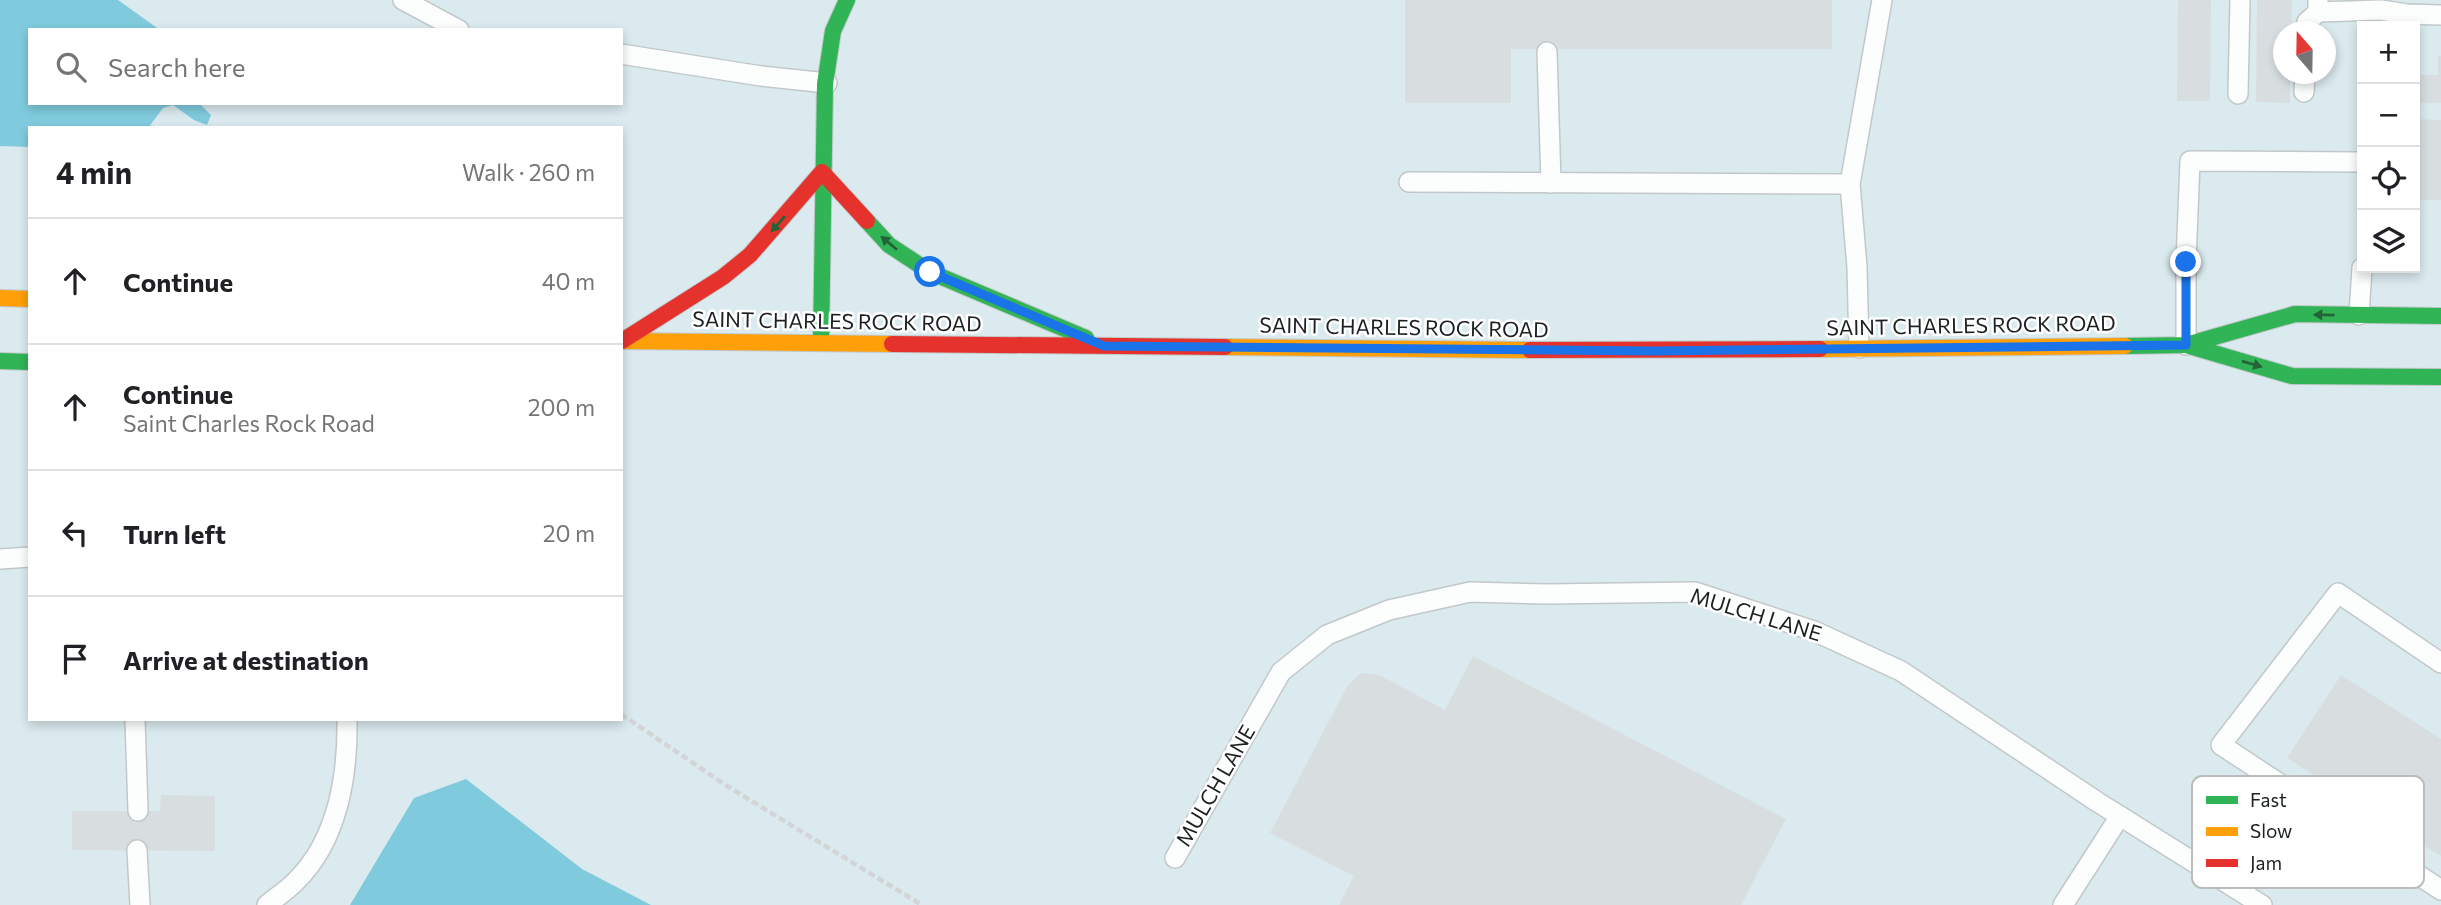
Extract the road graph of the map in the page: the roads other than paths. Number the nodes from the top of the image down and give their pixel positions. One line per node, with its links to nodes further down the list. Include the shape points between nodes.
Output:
1 (403, 0): 9 (lane)
2 (848, 0): 12 (main road, via 830,50)
3 (1882, 0): 18 (lane)
4 (2240, 0): 13 (lane)
5 (2318, 6): 6 (lane); 8 (lane)
6 (2407, 7): 7 (lane)
7 (2441, 15)
8 (2308, 21)
9 (455, 28)
10 (1547, 52): 17 (lane)
11 (623, 54): 12 (lane)
12 (827, 83): 15 (main road)
13 (2238, 94)
14 (2357, 162): 27 (lane, via 2190,161)
15 (822, 172): 24 (main road, one-way to 24, via 750,255); 26 (main road); 28 (main road, one-way to 15, via 930,272 889,245)
16 (1409, 181): 17 (lane)
17 (1551, 183): 18 (lane)
18 (1850, 184): 29 (lane)
19 (2362, 273): 22 (lane)
20 (0, 298): 21 (main road)
21 (28, 299)
22 (2359, 315): 23 (main road, SAINT CHARLES ROCK ROAD); 27 (main road, SAINT CHARLES ROCK ROAD, one-way to 27, via 2295,314)
23 (2441, 316)
24 (623, 340)
25 (623, 341): 26 (main road, SAINT CHARLES ROCK ROAD)
26 (821, 342): 28 (main road, SAINT CHARLES ROCK ROAD)
27 (2186, 345): 29 (main road, SAINT CHARLES ROCK ROAD); 32 (main road, SAINT CHARLES ROCK ROAD, one-way to 32, via 2292,376)
28 (1104, 346): 29 (main road, SAINT CHARLES ROCK ROAD, via 1639,351)
29 (1859, 348)
30 (0, 361): 31 (main road)
31 (28, 362)
32 (2441, 377)
33 (28, 557): 34 (lane)
34 (0, 559)
35 (2441, 663): 38 (lane, via 2338,593 2221,745)
36 (135, 721): 39 (lane)
37 (347, 721): 48 (lane, via 348,755 326,841 297,881)
38 (2268, 776)
39 (138, 811)
40 (2120, 816): 42 (lane, MULCH LANE, via 1901,671 1814,631 1695,592 1470,592 1389,611 1327,635 1281,673); 43 (lane, MULCH LANE); 49 (lane)
41 (137, 850): 47 (lane)
42 (1175, 858)
43 (2192, 861)
44 (2424, 879): 46 (lane)
45 (2235, 888): 50 (lane, MULCH LANE)
46 (2441, 890)
47 (140, 905)
48 (267, 905)
49 (2063, 905)
50 (2262, 905)

